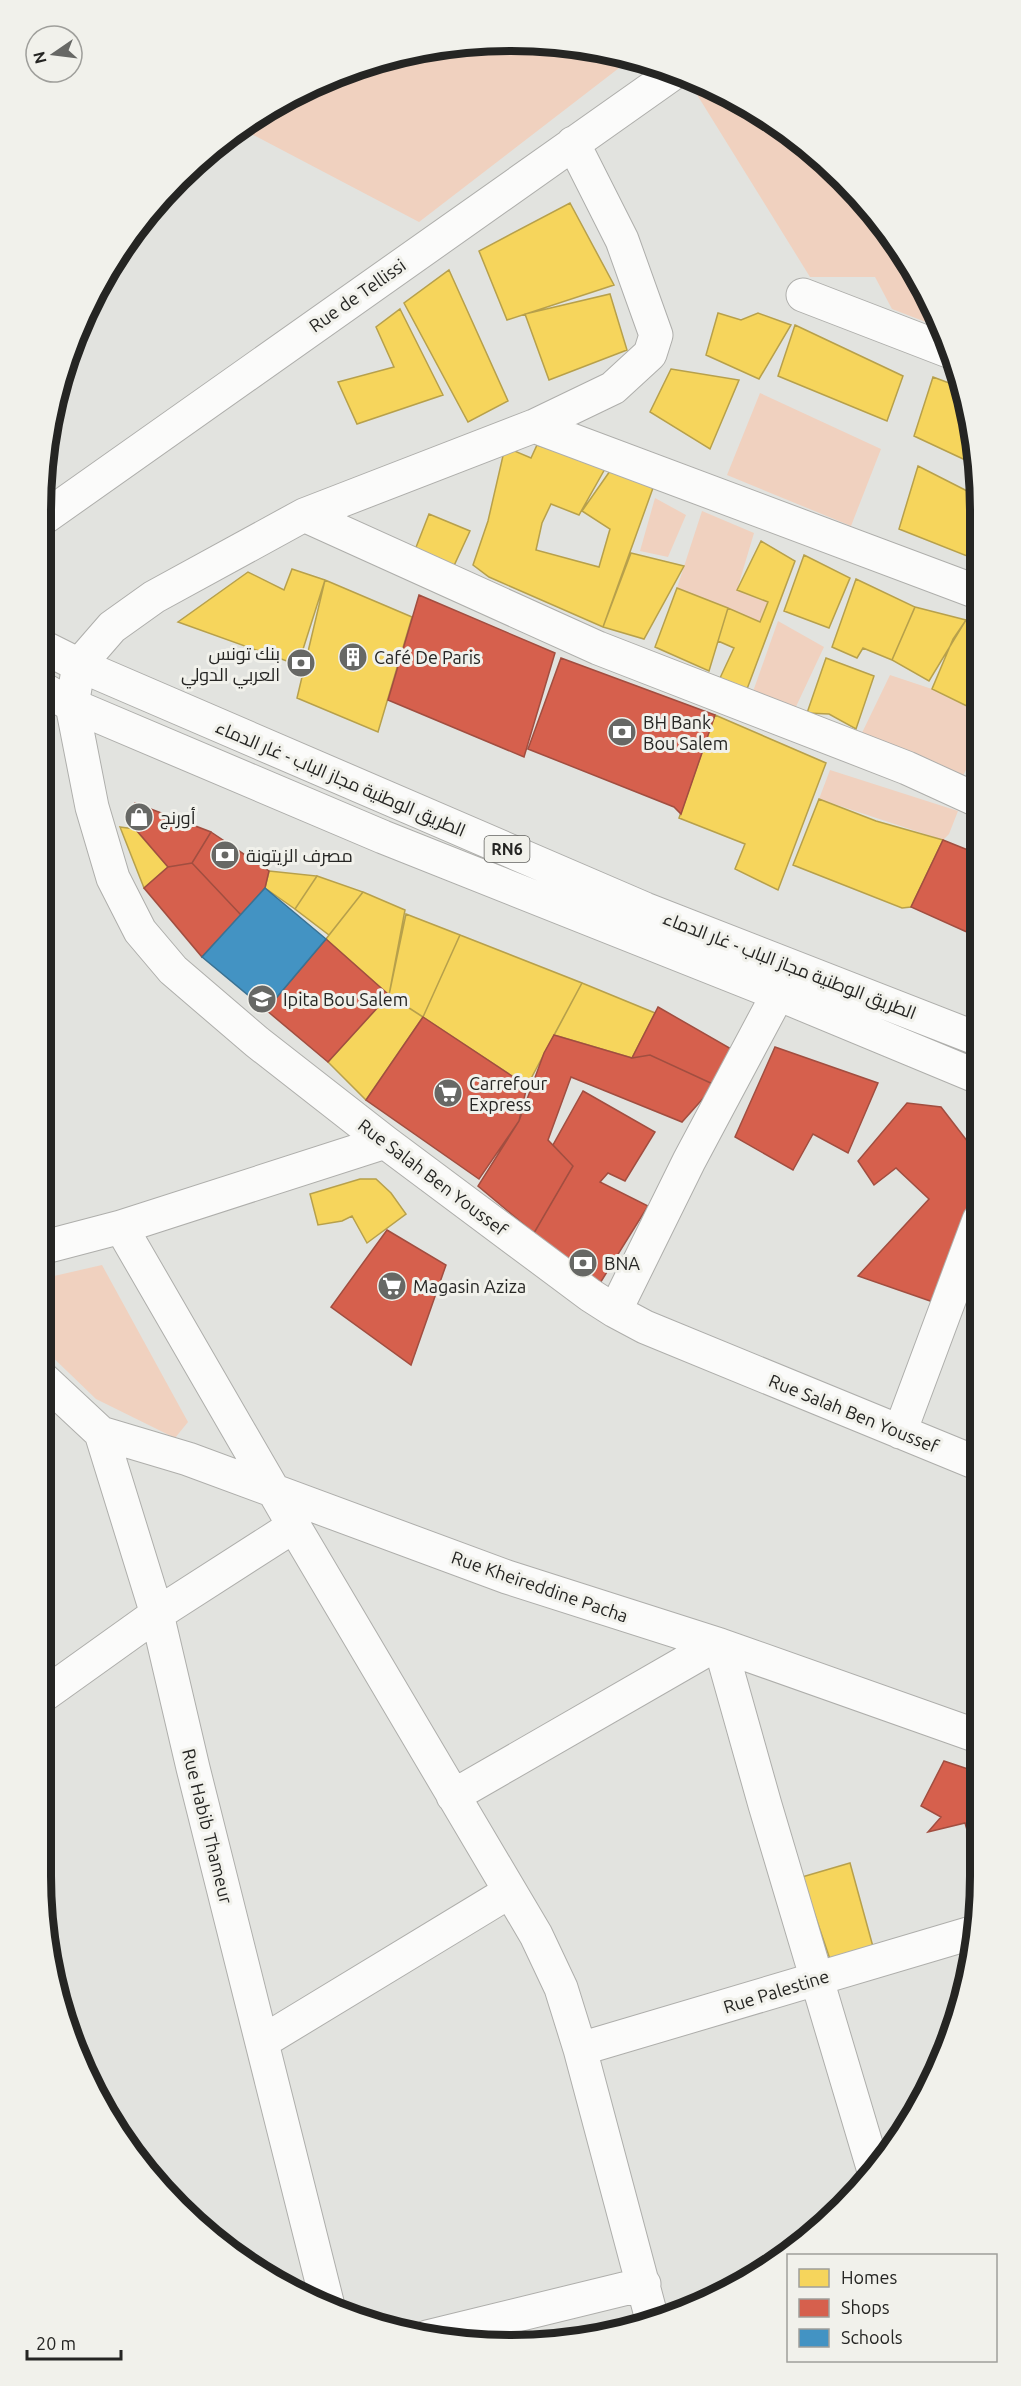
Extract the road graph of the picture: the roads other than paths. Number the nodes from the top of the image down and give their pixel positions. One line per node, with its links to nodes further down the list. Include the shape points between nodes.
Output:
1 (666, 78): 2 (street, Rue de Tellissi)
2 (573, 143): 5 (street, via 622,240 656,335 650,354 613,388); 6 (street, Rue de Tellissi)
3 (803, 295): 4 (street)
4 (940, 348)
5 (534, 426): 7 (street); 8 (street)
6 (51, 512)
7 (304, 515): 10 (street, via 133,610 112,627); 13 (street, via 598,648 907,768)
8 (970, 589)
9 (51, 651): 10 (street, الطريق الوطنية مجاز الباب - غار الدماء / RN6)
10 (79, 665): 12 (street); 14 (street, الطريق الوطنية مجاز الباب - غار الدماء / RN6)
11 (51, 694): 12 (street, الطريق الوطنية مجاز الباب - غار الدماء / RN6)
12 (72, 705): 15 (street, الطريق الوطنية مجاز الباب - غار الدماء / RN6); 19 (street, Rue Salah Ben Youssef, via 92,807 113,878 140,931 173,970)
13 (970, 797)
14 (401, 803): 15 (street); 17 (street, الطريق الوطنية مجاز الباب - غار الدماء / RN6, via 645,909)
15 (383, 837): 16 (street, الطريق الوطنية مجاز الباب - غار الدماء / RN6)
16 (778, 994): 18 (street, الطريق الوطنية مجاز الباب - غار الدماء / RN6); 23 (street)
17 (970, 1036)
18 (970, 1074)
19 (385, 1142): 20 (street); 23 (street, Rue Salah Ben Youssef)
20 (121, 1227): 22 (street); 28 (street)
21 (970, 1244): 25 (street)
22 (51, 1245)
23 (615, 1311): 25 (street, Rue Salah Ben Youssef, via 645,1327)
24 (51, 1387): 26 (street, Rue Habib Thameur)
25 (900, 1432): 27 (street, Rue Salah Ben Youssef)
26 (100, 1433): 28 (street, Rue Kheireddine Pacha); 30 (street, Rue Habib Thameur)
27 (970, 1460)
28 (274, 1490): 29 (street); 31 (street, Rue Kheireddine Pacha, via 507,1577)
29 (294, 1526): 30 (street); 34 (street)
30 (157, 1614): 32 (street); 38 (street, Rue Habib Thameur)
31 (718, 1645): 33 (street, Rue Kheireddine Pacha); 34 (street); 37 (street)
32 (51, 1689)
33 (970, 1730)
34 (453, 1797): 35 (street)
35 (509, 1892): 38 (street); 39 (street, via 536,1935 561,1988)
36 (966, 1934): 37 (street, Rue Palestine)
37 (818, 1978): 39 (street, Rue Palestine); 40 (street)
38 (262, 2042): 42 (street, Rue Habib Thameur)
39 (580, 2049): 41 (street)
40 (871, 2160)
41 (644, 2284): 43 (street); 44 (street)
42 (325, 2296)
43 (651, 2313)
44 (452, 2331)

